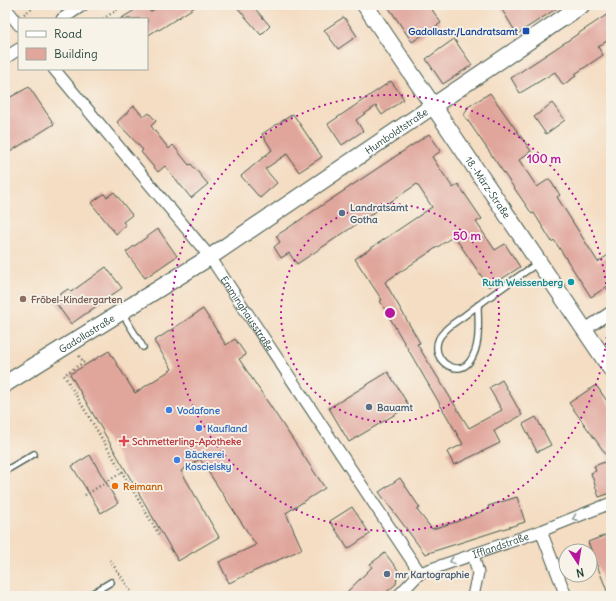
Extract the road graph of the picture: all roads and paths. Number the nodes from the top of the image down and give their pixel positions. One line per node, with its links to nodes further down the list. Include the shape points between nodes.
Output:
1 (83, 5): 6 (street)
2 (124, 5): 7 (path)
3 (364, 5): 12 (main road, 18.-März-Straße)
4 (582, 5): 12 (main road, Humboldtstraße)
5 (5, 7): 8 (street)
6 (64, 18)
7 (104, 18)
8 (18, 24)
9 (18, 50): 10 (street)
10 (5, 58)
11 (55, 70): 13 (street, Emminghausstraße)
12 (433, 106): 13 (main road, Humboldtstraße); 14 (main road, 18.-März-Straße)
13 (210, 257): 16 (main road, Gadollastraße); 32 (street, Emminghausstraße)
14 (538, 263): 15 (lane); 18 (main road, 18.-März-Straße)
15 (478, 305): 15 (lane, via 443,332 437,342 437,353 443,363 452,368 462,368 474,354 477,344)
16 (122, 312): 19 (lane); 22 (main road, Gadollastraße)
17 (611, 312): 18 (street)
18 (584, 330): 21 (main road, 18.-März-Straße)
19 (143, 347)
20 (84, 362): 25 (path, via 64,375)
21 (611, 369)
22 (5, 384)
23 (34, 454): 24 (lane)
24 (5, 471)
25 (124, 471): 26 (path); 29 (path)
26 (85, 495)
27 (611, 504): 28 (street, Ifflandstraße, one-way to 28)
28 (541, 531): 30 (street, Ifflandstraße); 38 (street)
29 (160, 536)
30 (473, 554): 32 (street, Ifflandstraße, one-way to 32); 37 (street, via 478,573)
31 (110, 560): 35 (path)
32 (420, 572): 36 (street, Ifflandstraße)
33 (111, 582): 34 (lane)
34 (88, 596)
35 (134, 596)
36 (398, 596)
37 (473, 596)
38 (566, 596)

